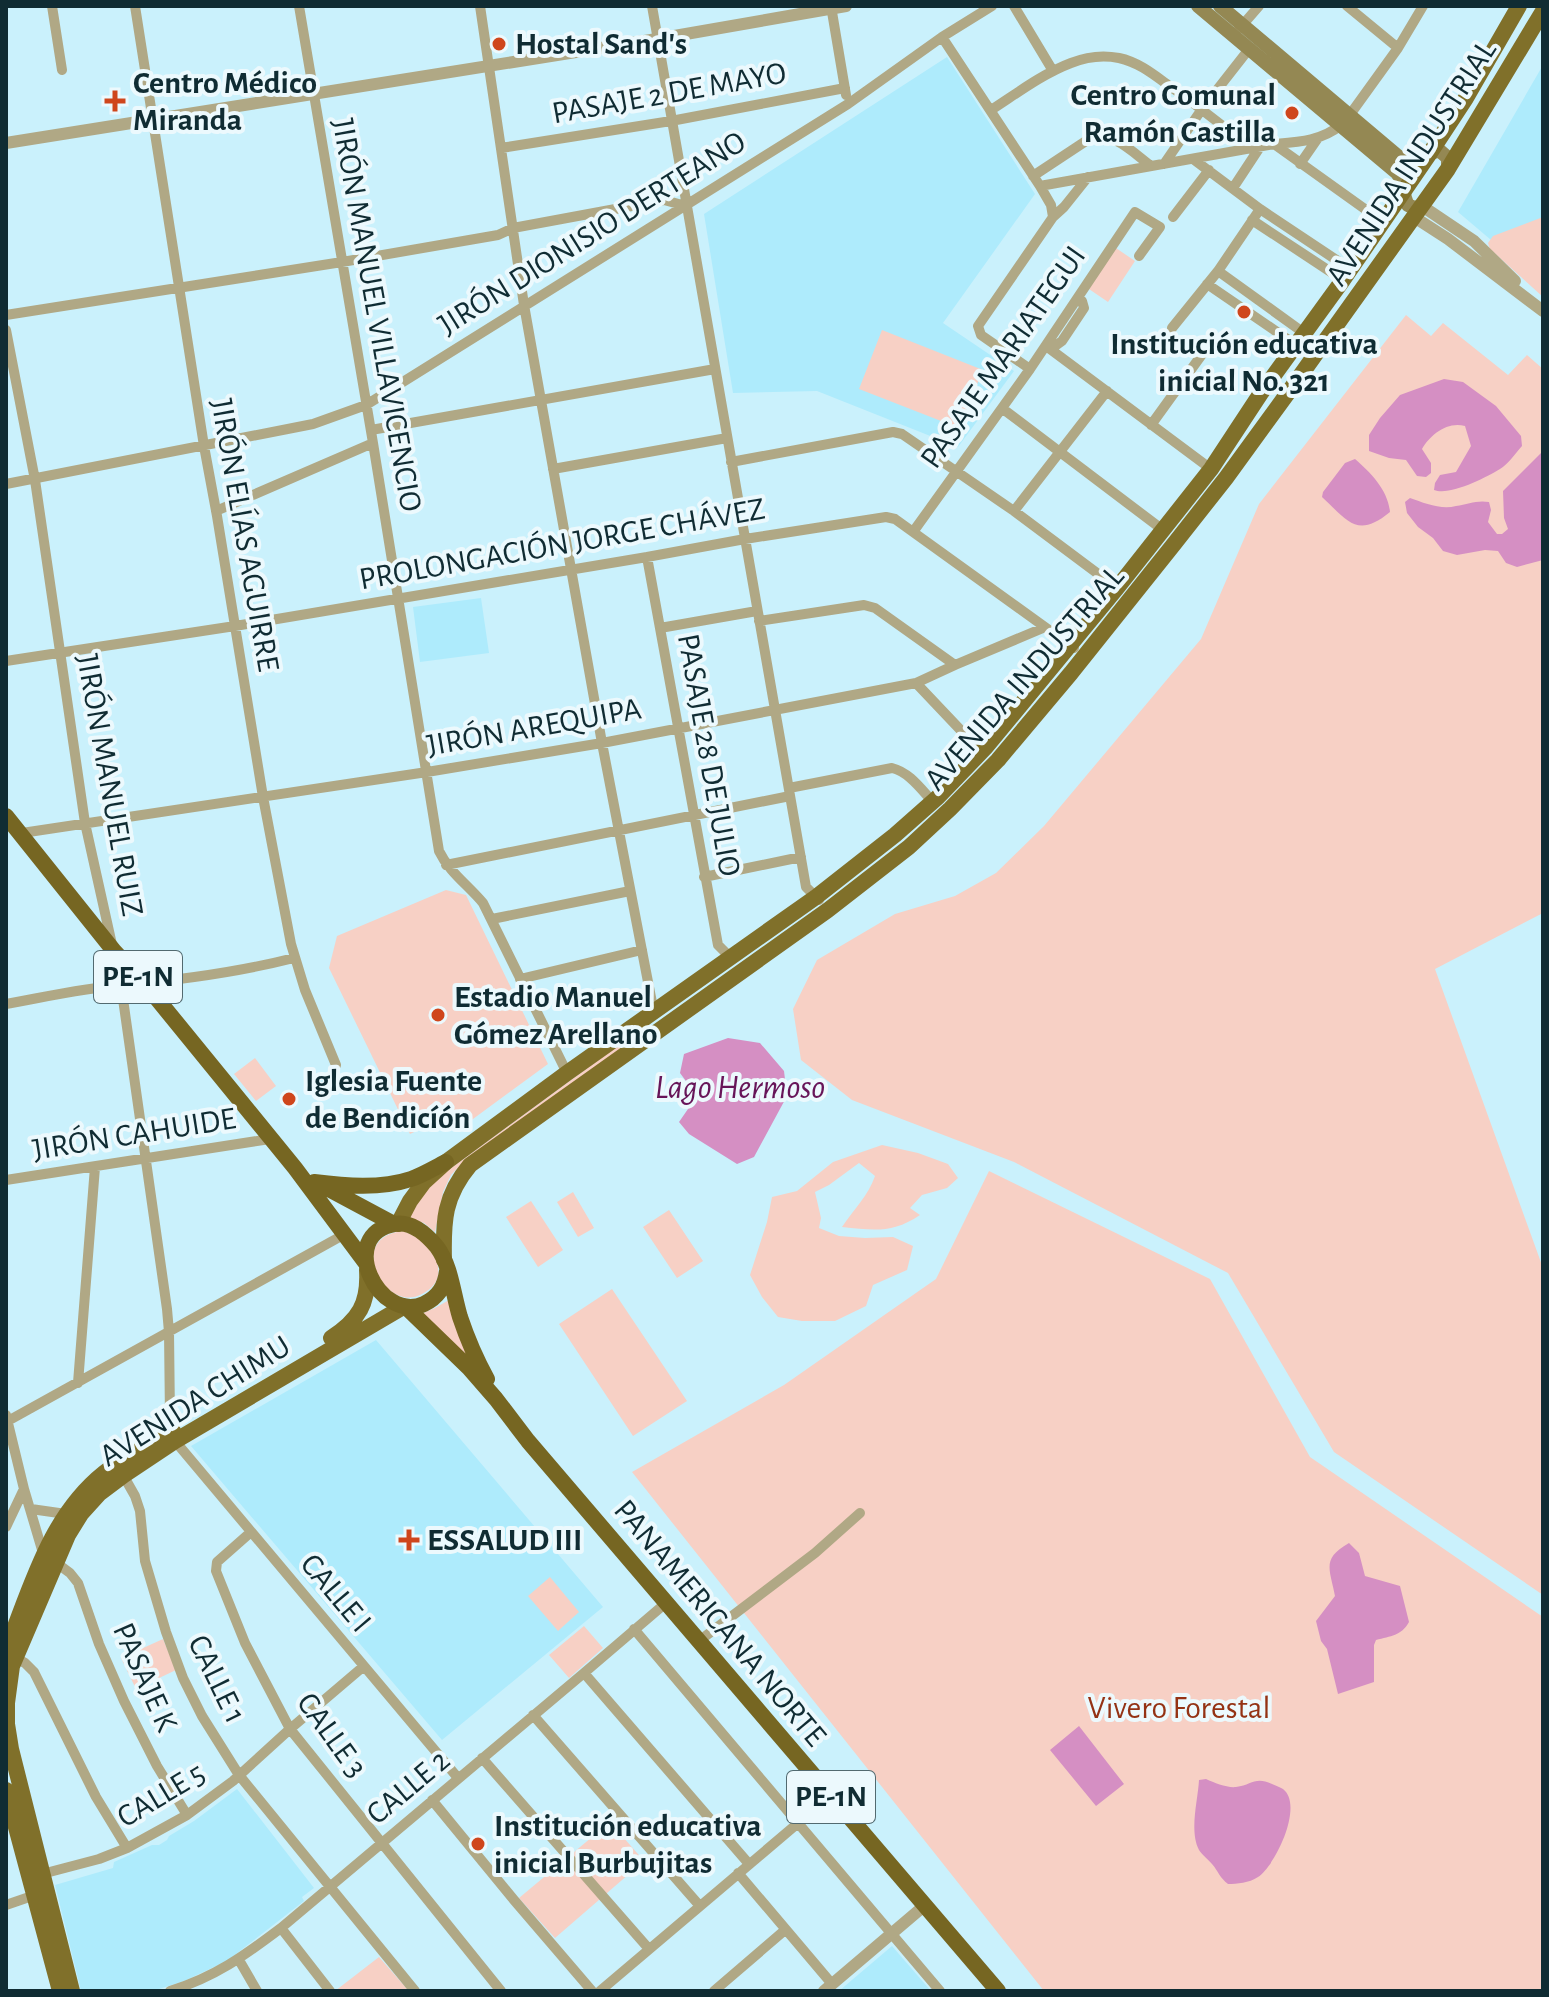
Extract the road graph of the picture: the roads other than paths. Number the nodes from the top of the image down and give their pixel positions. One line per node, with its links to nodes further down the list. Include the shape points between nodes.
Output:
1 (52, 6): 23 (street)
2 (135, 6): 30 (street, JIRÓN ELÍAS AGUIRRE)
3 (299, 6): 26 (street, JIRÓN MANUEL VILLAVICENCIO)
4 (480, 6): 22 (street)
5 (652, 6): 19 (street)
6 (846, 6): 15 (street)
7 (992, 6): 18 (street, JIRÓN DIONISIO DERTEANO)
8 (1014, 6): 24 (street)
9 (1198, 6): 17 (main road)
10 (1220, 6): 17 (main road)
11 (1259, 6): 17 (street)
12 (1347, 6): 20 (street)
13 (1423, 6): 20 (street)
14 (1519, 6): 38 (main road, AVENIDA INDUSTRIAL)
15 (831, 7): 19 (street); 25 (street)
16 (1543, 11): 43 (main road, AVENIDA INDUSTRIAL)
17 (1238, 30): 21 (main road); 31 (main road)
18 (942, 37): 27 (street, JIRÓN DIONISIO DERTEANO); 29 (street)
19 (657, 39): 22 (street); 32 (street)
20 (1398, 48): 31 (street)
21 (1249, 49): 28 (street); 31 (main road)
22 (489, 66): 26 (street); 36 (street)
23 (62, 70)
24 (1053, 71): 28 (street, via 1086,58 1118,58 1135,63); 29 (street)
25 (845, 88): 27 (street); 32 (street, PASAJE 2 DE MAYO)
26 (313, 94): 30 (street); 59 (street, JIRÓN MANUEL VILLAVICENCIO)
27 (848, 104): 50 (street, JIRÓN DIONISIO DERTEANO)
28 (1202, 109): 37 (street); 40 (street)
29 (991, 110): 45 (street)
30 (152, 120): 34 (street); 63 (street, JIRÓN ELÍAS AGUIRRE)
31 (1345, 120): 33 (street); 38 (main road, via 1399,157 1413,160); 49 (main road, via 1402,178)
32 (671, 121): 36 (street, PASAJE 2 DE MAYO); 50 (street)
33 (1318, 138): 35 (street); 41 (street)
34 (6, 143)
35 (1274, 144): 37 (street); 41 (street)
36 (501, 148): 57 (street)
37 (1256, 148): 39 (street); 48 (street)
38 (1430, 153): 43 (main road, via 1446,155); 49 (main road, AVENIDA INDUSTRIAL)
39 (1193, 159): 40 (street); 44 (street)
40 (1164, 164): 42 (street)
41 (1300, 164): 56 (street)
42 (1151, 166): 45 (street, via 1114,139 1098,136); 46 (street)
43 (1448, 169): 52 (main road, AVENIDA INDUSTRIAL)
44 (1209, 170): 48 (street); 54 (street)
45 (1033, 176): 47 (street)
46 (1088, 177): 47 (street); 53 (street)
47 (1040, 186): 53 (street)
48 (1233, 188): 51 (street)
49 (1405, 190): 52 (main road, via 1408,205); 56 (main road, AVENIDA INDUSTRIAL)
50 (686, 206): 57 (street, via 664,200); 64 (street, JIRÓN DIONISIO DERTEANO); 72 (street)
51 (1260, 209): 55 (street); 61 (street)
52 (1418, 212): 65 (street); 105 (main road, AVENIDA INDUSTRIAL, via 1226,478)
53 (1053, 217): 73 (street, via 978,326 981,335)
54 (1173, 217)
55 (1252, 220): 60 (street); 61 (street)
56 (1383, 222): 61 (main road, AVENIDA INDUSTRIAL)
57 (513, 228): 59 (street); 64 (street)
58 (1139, 256): 70 (street, PASAJE MARIATEGUI, via 1160,227 1135,212)
59 (342, 262): 63 (street); 76 (street, JIRÓN MANUEL VILLAVICENCIO)
60 (1218, 271): 62 (street); 69 (street)
61 (1347, 275): 69 (main road, AVENIDA INDUSTRIAL)
62 (1207, 284): 67 (street); 69 (street)
63 (178, 288): 66 (street); 82 (street, JIRÓN ELÍAS AGUIRRE)
64 (524, 305): 75 (street); 76 (street, JIRÓN DIONISIO DERTEANO)
65 (1543, 310)
66 (6, 315)
67 (1172, 328)
68 (6, 330): 88 (street, JIRÓN MANUEL RUIZ)
69 (1300, 339): 86 (main road, AVENIDA INDUSTRIAL)
70 (1049, 347): 73 (street, PASAJE MARIATEGUI); 74 (street)
71 (1203, 353): 78 (street)
72 (715, 369): 75 (street); 80 (street)
73 (1030, 369): 77 (street, PASAJE MARIATEGUI)
74 (1107, 391): 78 (street); 83 (street)
75 (542, 399): 79 (street); 85 (street)
76 (366, 405): 79 (street, JIRÓN MANUEL VILLAVICENCIO); 82 (street, JIRÓN DIONISIO DERTEANO, via 313,424)
77 (1003, 409): 83 (street); 87 (street, PASAJE MARIATEGUI)
78 (1151, 425): 86 (street)
79 (371, 430): 81 (street, JIRÓN MANUEL VILLAVICENCIO)
80 (727, 438): 84 (street); 85 (street)
81 (373, 443): 90 (street); 98 (street, JIRÓN MANUEL VILLAVICENCIO)
82 (204, 446): 88 (street, JIRÓN DIONISIO DERTEANO); 90 (street, JIRÓN ELÍAS AGUIRRE)
83 (1060, 453): 91 (street); 92 (street)
84 (731, 462): 87 (street, via 893,432); 94 (street)
85 (553, 469): 96 (street)
86 (1211, 469): 92 (main road, AVENIDA INDUSTRIAL)
87 (956, 470): 91 (street); 93 (street, PASAJE MARIATEGUI)
88 (35, 480): 89 (street, JIRÓN DIONISIO DERTEANO); 104 (street, JIRÓN MANUEL RUIZ)
89 (6, 484)
90 (216, 511): 100 (street, JIRÓN ELÍAS AGUIRRE)
91 (1014, 511): 97 (street)
92 (1163, 530): 97 (main road, AVENIDA INDUSTRIAL)
93 (913, 532): 94 (street, PROLONGACIÓN JORGE CHÁVEZ, via 886,517); 102 (street, PROLONGACIÓN JORGE CHÁVEZ)
94 (745, 539): 95 (street, PROLONGACIÓN JORGE CHÁVEZ); 99 (street)
95 (647, 557): 96 (street, PROLONGACIÓN JORGE CHÁVEZ); 101 (street, PASAJE 28 DE JULIO)
96 (571, 570): 98 (street, PROLONGACIÓN JORGE CHÁVEZ); 111 (street)
97 (1117, 588): 103 (main road, AVENIDA INDUSTRIAL)
98 (399, 599): 100 (street, PROLONGACIÓN JORGE CHÁVEZ); 113 (street, JIRÓN MANUEL VILLAVICENCIO)
99 (758, 616): 101 (street); 107 (street, via 864,605); 109 (street)
100 (235, 626): 104 (street, PROLONGACIÓN JORGE CHÁVEZ); 115 (street, JIRÓN ELÍAS AGUIRRE)
101 (660, 628): 110 (street, PASAJE 28 DE JULIO)
102 (1043, 628): 103 (street, PROLONGACIÓN JORGE CHÁVEZ); 107 (street, JIRÓN AREQUIPA)
103 (1070, 646): 105 (street, PROLONGACIÓN JORGE CHÁVEZ); 112 (main road, AVENIDA INDUSTRIAL)
104 (60, 653): 106 (street, PROLONGACIÓN JORGE CHÁVEZ); 119 (street, JIRÓN MANUEL RUIZ)
105 (1085, 656): 127 (main road, AVENIDA INDUSTRIAL, via 950,809)
106 (6, 661)
107 (955, 665): 108 (street, JIRÓN AREQUIPA)
108 (916, 683): 109 (street, JIRÓN AREQUIPA); 112 (street, via 970,740)
109 (775, 711): 110 (street, JIRÓN AREQUIPA); 114 (street)
110 (678, 728): 111 (street, JIRÓN AREQUIPA); 117 (street, PASAJE 28 DE JULIO)
111 (602, 743): 113 (street, JIRÓN AREQUIPA); 120 (street)
112 (986, 747): 116 (main road, AVENIDA INDUSTRIAL)
113 (427, 772): 115 (street, JIRÓN AREQUIPA); 123 (street, JIRÓN MANUEL VILLAVICENCIO, via 439,851)
114 (790, 792): 116 (street, via 892,768 907,775); 117 (street); 122 (street)
115 (263, 797): 119 (street, JIRÓN AREQUIPA); 132 (street, JIRÓN ELÍAS AGUIRRE)
116 (933, 802): 126 (main road, AVENIDA INDUSTRIAL)
117 (695, 815): 120 (street); 124 (street, PASAJE 28 DE JULIO)
118 (6, 816): 121 (highway, PE-1N)
119 (85, 823): 121 (street, JIRÓN AREQUIPA); 130 (street, JIRÓN MANUEL RUIZ)
120 (619, 830): 123 (street); 125 (street)
121 (22, 833): 130 (highway, PE-1N)
122 (801, 857): 124 (street); 126 (street, via 806,887)
123 (446, 865): 128 (street, JIRÓN MANUEL VILLAVICENCIO)
124 (704, 877): 131 (street, PASAJE 28 DE JULIO, via 718,945)
125 (630, 891): 128 (street); 129 (street)
126 (816, 897): 127 (street); 131 (main road, AVENIDA INDUSTRIAL)
127 (828, 910): 138 (main road, AVENIDA INDUSTRIAL)
128 (492, 919): 133 (street, JIRÓN MANUEL VILLAVICENCIO)
129 (642, 950): 133 (street); 137 (street)
130 (114, 951): 134 (highway, PE-1N); 135 (street, JIRÓN MANUEL RUIZ)
131 (730, 957): 137 (main road, AVENIDA INDUSTRIAL)
132 (294, 958): 134 (street); 139 (street, JIRÓN ELÍAS AGUIRRE)
133 (520, 979): 140 (street, JIRÓN MANUEL VILLAVICENCIO)
134 (145, 984): 135 (street); 141 (highway, PE-1N)
135 (121, 985): 136 (street); 142 (street, JIRÓN MANUEL RUIZ)
136 (6, 1004)
137 (654, 1012): 138 (street); 140 (main road, AVENIDA INDUSTRIAL)
138 (658, 1030): 150 (main road, AVENIDA INDUSTRIAL, via 470,1165 445,1210)
139 (336, 1065)
140 (567, 1073): 143 (main road, AVENIDA INDUSTRIAL)
141 (270, 1139): 142 (street, JIRÓN CAHUIDE); 145 (highway, PE-1N)
142 (145, 1158): 144 (street, JIRÓN CAHUIDE); 153 (street, JIRÓN MANUEL RUIZ)
143 (446, 1162): 147 (highway, via 394,1183); 148 (main road, AVENIDA INDUSTRIAL)
144 (95, 1167): 146 (street, JIRÓN CAHUIDE); 154 (street)
145 (295, 1168): 147 (highway, PE-1N); 149 (highway, PE-1N)
146 (6, 1180)
147 (314, 1182): 148 (highway, PE-1N)
148 (396, 1224): 150 (highway, PE-1N, via 426,1235); 151 (highway, via 373,1238 365,1252)
149 (345, 1234): 151 (highway, PE-1N); 153 (street)
150 (446, 1265): 152 (highway, via 436,1297); 155 (highway, PANAMERICANA NORTE / PE-1N, via 470,1344)
151 (366, 1266): 152 (highway, PE-1N, via 386,1296); 157 (main road, AVENIDA CHIMU, via 365,1298 350,1325)
152 (405, 1308): 155 (highway, PANAMERICANA NORTE / PE-1N); 157 (main road, AVENIDA CHIMU)
153 (169, 1332): 154 (street); 157 (street, JIRÓN MANUEL RUIZ)
154 (78, 1383): 156 (street)
155 (496, 1399): 166 (highway, PANAMERICANA NORTE / PE-1N)
156 (6, 1419): 159 (street)
157 (174, 1436): 158 (main road, AVENIDA CHIMU); 164 (street, CALLE I)
158 (120, 1470): 162 (main road, AVENIDA CHIMU, via 102,1475); 165 (main road, AVENIDA CHIMU); 175 (street, CALLE 1, via 140,1511 145,1561 183,1678)
159 (24, 1489): 160 (street); 163 (street)
160 (31, 1509): 162 (street); 165 (street)
161 (860, 1513): 168 (street)
162 (66, 1514): 165 (main road, AVENIDA CHIMU)
163 (6, 1527)
164 (251, 1532): 170 (street, CALLE I); 173 (street, CALLE 3, via 217,1562 216,1571 245,1643)
165 (50, 1558): 169 (main road, AVENIDA CHIMU); 180 (street, PASAJE K, via 78,1583 124,1701)
166 (667, 1602): 167 (street, CALLE 2); 168 (highway, PANAMERICANA NORTE / PE-1N)
167 (634, 1629): 171 (street, CALLE 2); 181 (street)
168 (699, 1641): 178 (highway, PANAMERICANA NORTE / PE-1N)
169 (9, 1654): 183 (street, via 34,1672); 186 (main road, AVENIDA CHIMU, via 7,1724)
170 (364, 1666): 173 (street, CALLE 5); 176 (street, CALLE I)
171 (584, 1673): 172 (street, CALLE 2); 184 (street)
172 (533, 1715): 174 (street, CALLE 2); 190 (street)
173 (290, 1729): 175 (street, CALLE 5); 182 (street, CALLE 3)
174 (482, 1758): 176 (street, CALLE 2); 195 (street)
175 (239, 1775): 180 (street, CALLE 5); 187 (street, CALLE 1)
176 (458, 1778): 179 (street, CALLE 2)
177 (6, 1790): 188 (main road, AVENIDA CHIMU)
178 (830, 1796): 181 (street); 191 (highway, PANAMERICANA NORTE / PE-1N)
179 (432, 1800): 182 (street, CALLE 2); 206 (street)
180 (187, 1815): 183 (street, CALLE 5)
181 (798, 1823): 184 (street); 194 (street)
182 (383, 1843): 187 (street, CALLE 2); 205 (street, CALLE 3)
183 (127, 1848): 186 (street, CALLE 5)
184 (749, 1864): 185 (street)
185 (738, 1873): 190 (street); 193 (street)
186 (42, 1874): 188 (main road, AVENIDA CHIMU)
187 (330, 1887): 192 (street, CALLE 2); 204 (street, CALLE 1)
188 (40, 1894): 189 (street); 199 (main road, AVENIDA CHIMU); 200 (main road, AVENIDA CHIMU)
189 (9, 1901)
190 (699, 1905): 195 (street)
191 (924, 1906): 194 (street); 210 (highway, PANAMERICANA NORTE / PE-1N)
192 (281, 1928): 196 (street, CALLE 2); 203 (street)
193 (785, 1930): 198 (street); 208 (street)
194 (891, 1933): 198 (street); 209 (street)
195 (649, 1949): 207 (street)
196 (239, 1960): 197 (street, CALLE 2); 202 (street)
197 (197, 1986): 201 (street, CALLE 2)
198 (828, 1987)
199 (60, 1991)
200 (72, 1991)
201 (170, 1991)
202 (257, 1991)
203 (330, 1991)
204 (415, 1991)
205 (501, 1991)
206 (592, 1991)
207 (600, 1991)
208 (714, 1991)
209 (940, 1991)
210 (998, 1991)

